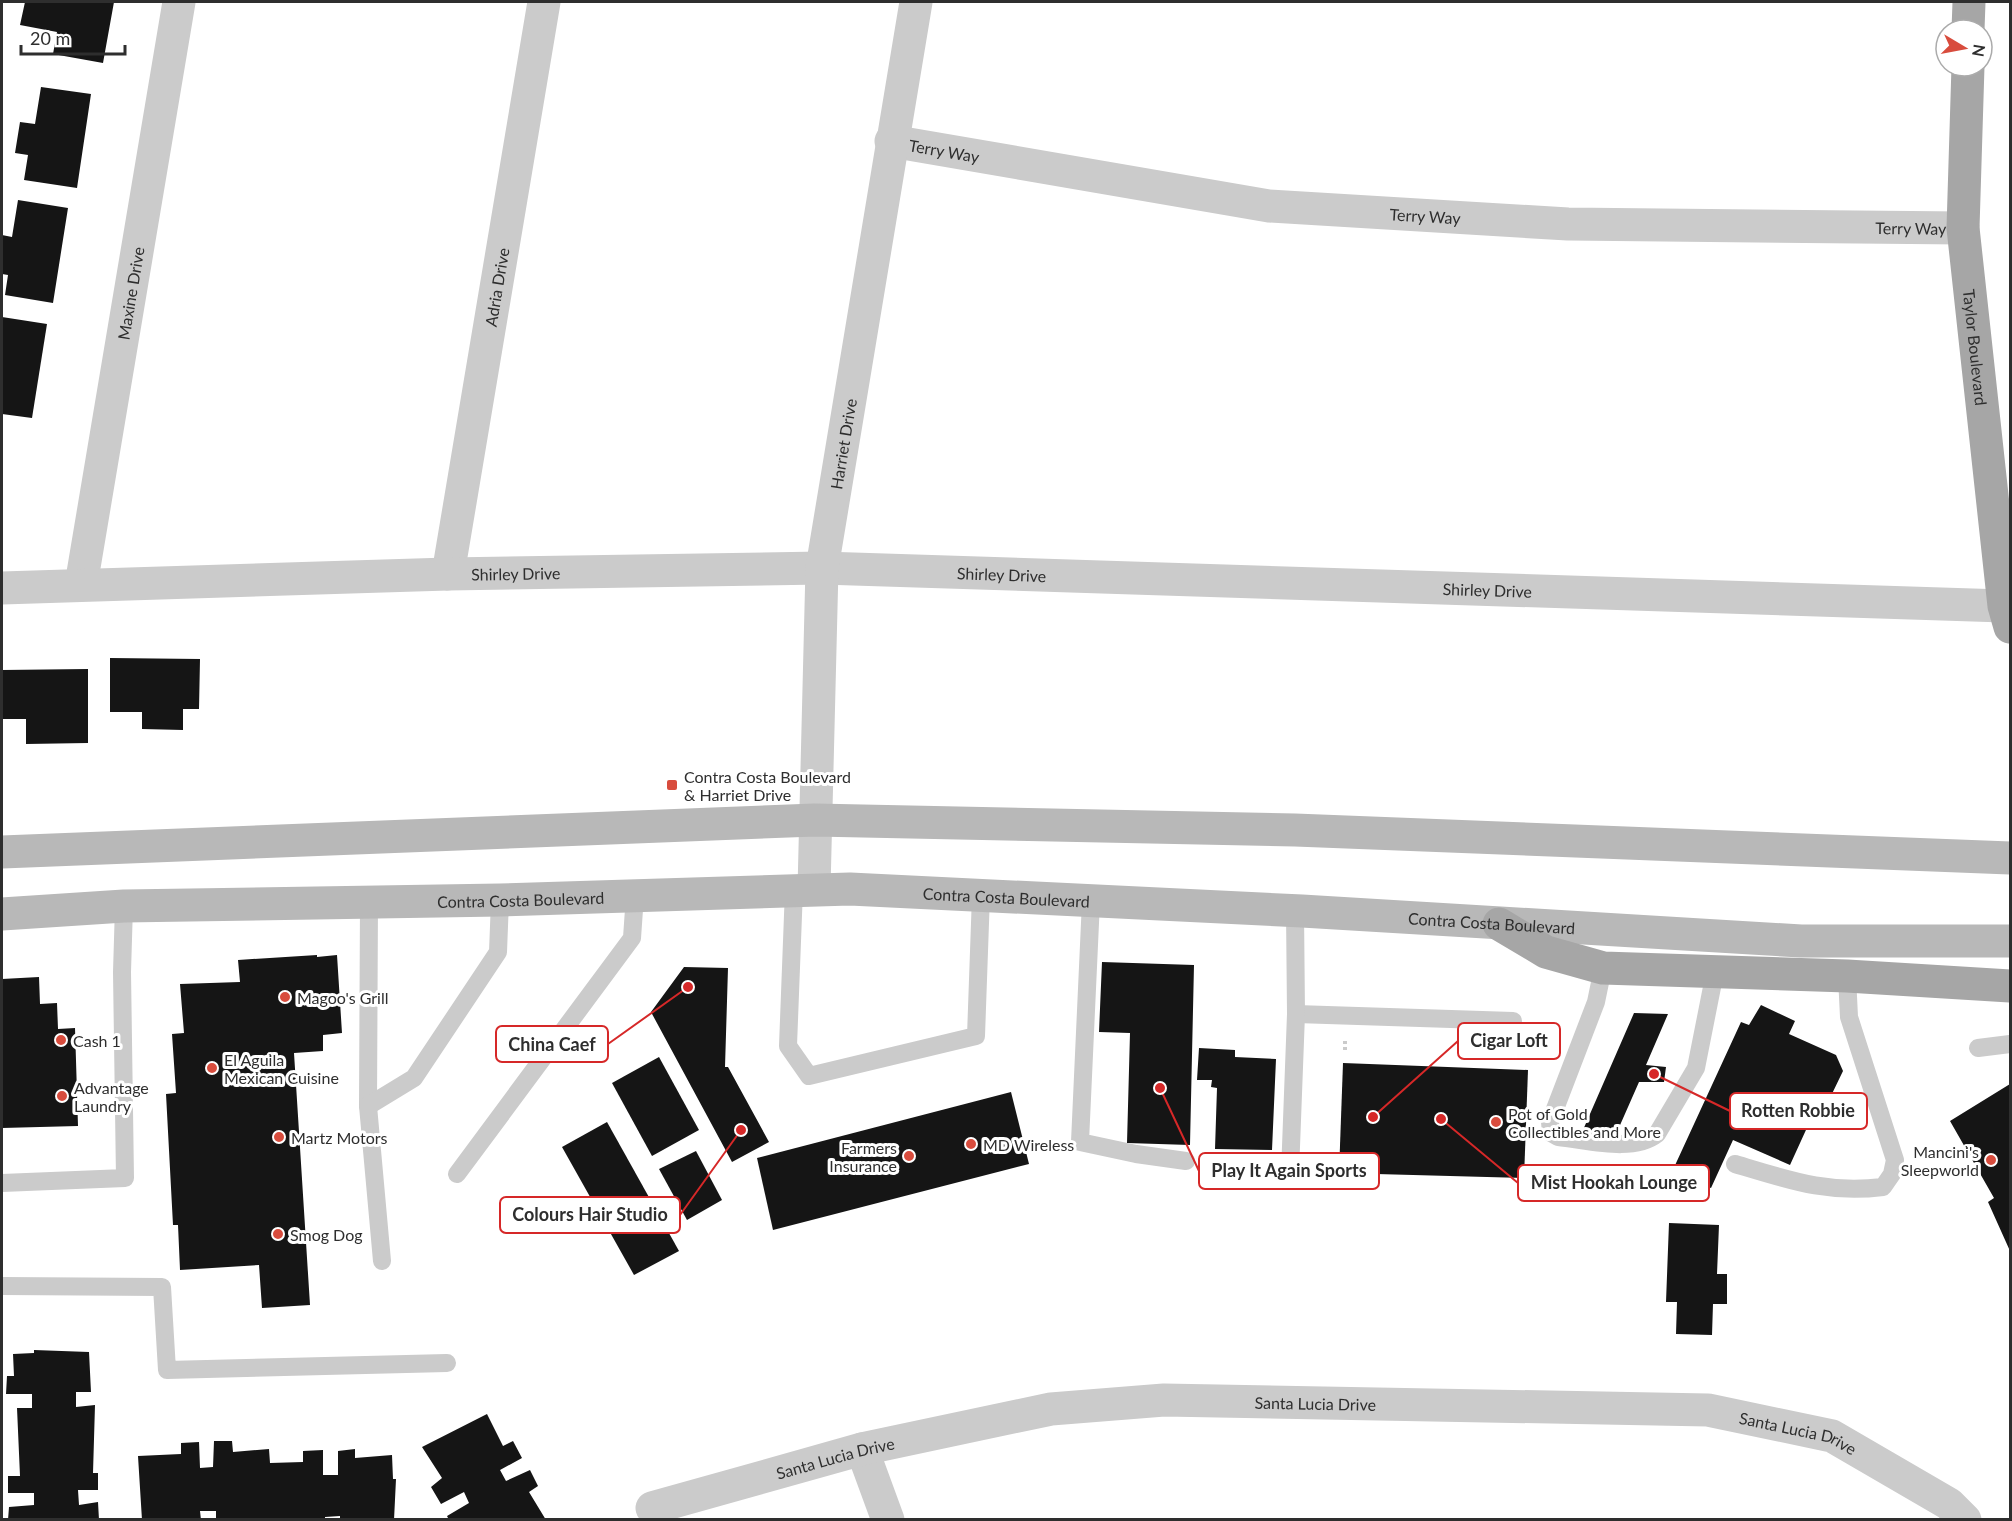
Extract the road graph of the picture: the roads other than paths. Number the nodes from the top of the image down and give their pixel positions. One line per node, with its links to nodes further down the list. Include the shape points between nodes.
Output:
1 (179, 2): 11 (street, Maxine Drive)
2 (544, 2): 10 (street, Adria Drive)
3 (916, 2): 7 (street, Harriet Drive)
4 (1969, 2): 5 (main road)
5 (1968, 18)
6 (1968, 78): 8 (main road, Taylor Boulevard)
7 (891, 141): 8 (street, Terry Way, via 1269,206 1568,224); 9 (street, Harriet Drive)
8 (1964, 228): 13 (main road, Taylor Boulevard)
9 (822, 568): 10 (street, Shirley Drive); 13 (street, Shirley Drive); 14 (street, Harriet Drive)
10 (448, 574): 11 (street, Shirley Drive)
11 (81, 585): 12 (street, Shirley Drive)
12 (2, 588)
13 (2007, 617)
14 (815, 820): 15 (main road); 16 (main road, via 1295,830); 17 (street, Harriet Drive)
15 (2, 852)
16 (2010, 858)
17 (804, 889): 18 (main road, Contra Costa Boulevard); 19 (main road, Contra Costa Boulevard); 19 (lane, via 788,1046 808,1076 976,1036)
18 (635, 895): 20 (main road, Contra Costa Boulevard); 40 (lane, via 632,938)
19 (981, 896): 21 (main road, Contra Costa Boulevard)
20 (500, 900): 22 (main road, Contra Costa Boulevard); 36 (lane, via 498,952 414,1078)
21 (1091, 901): 24 (main road, Contra Costa Boulevard); 37 (lane, via 1080,1142)
22 (369, 902): 23 (main road, Contra Costa Boulevard); 36 (lane)
23 (124, 906): 25 (main road, Contra Costa Boulevard); 41 (lane, via 125,1178)
24 (1295, 911): 26 (main road, Contra Costa Boulevard); 32 (lane)
25 (2, 914)
26 (1499, 924): 27 (main road, Contra Costa Boulevard, via 1801,941); 28 (main road, via 1546,952)
27 (2010, 941)
28 (1603, 968): 29 (main road); 29 (lane, via 1596,1002 1550,1122 1551,1133 1558,1137 1633,1144 1649,1141 1658,1134 1696,1068)
29 (1715, 972): 30 (main road)
30 (1847, 976): 31 (main road); 38 (lane, via 1849,1017 1895,1160 1892,1174 1883,1187 1832,1189 1807,1186)
31 (2010, 986)
32 (1296, 1014): 33 (lane); 39 (lane)
33 (1513, 1021)
34 (2010, 1044): 35 (lane)
35 (1978, 1048)
36 (368, 1106): 42 (lane)
37 (1186, 1161)
38 (1735, 1164)
39 (1290, 1173)
40 (457, 1174)
41 (2, 1183)
42 (382, 1261)
43 (2, 1286): 44 (lane, via 162,1287 167,1370)
44 (447, 1363)
45 (862, 1449): 46 (street, Santa Lucia Drive); 47 (street); 48 (street, Santa Lucia Drive, via 1051,1410 1164,1400 1708,1410 1832,1436 1949,1504)
46 (652, 1509)
47 (888, 1520)
48 (1965, 1520)

